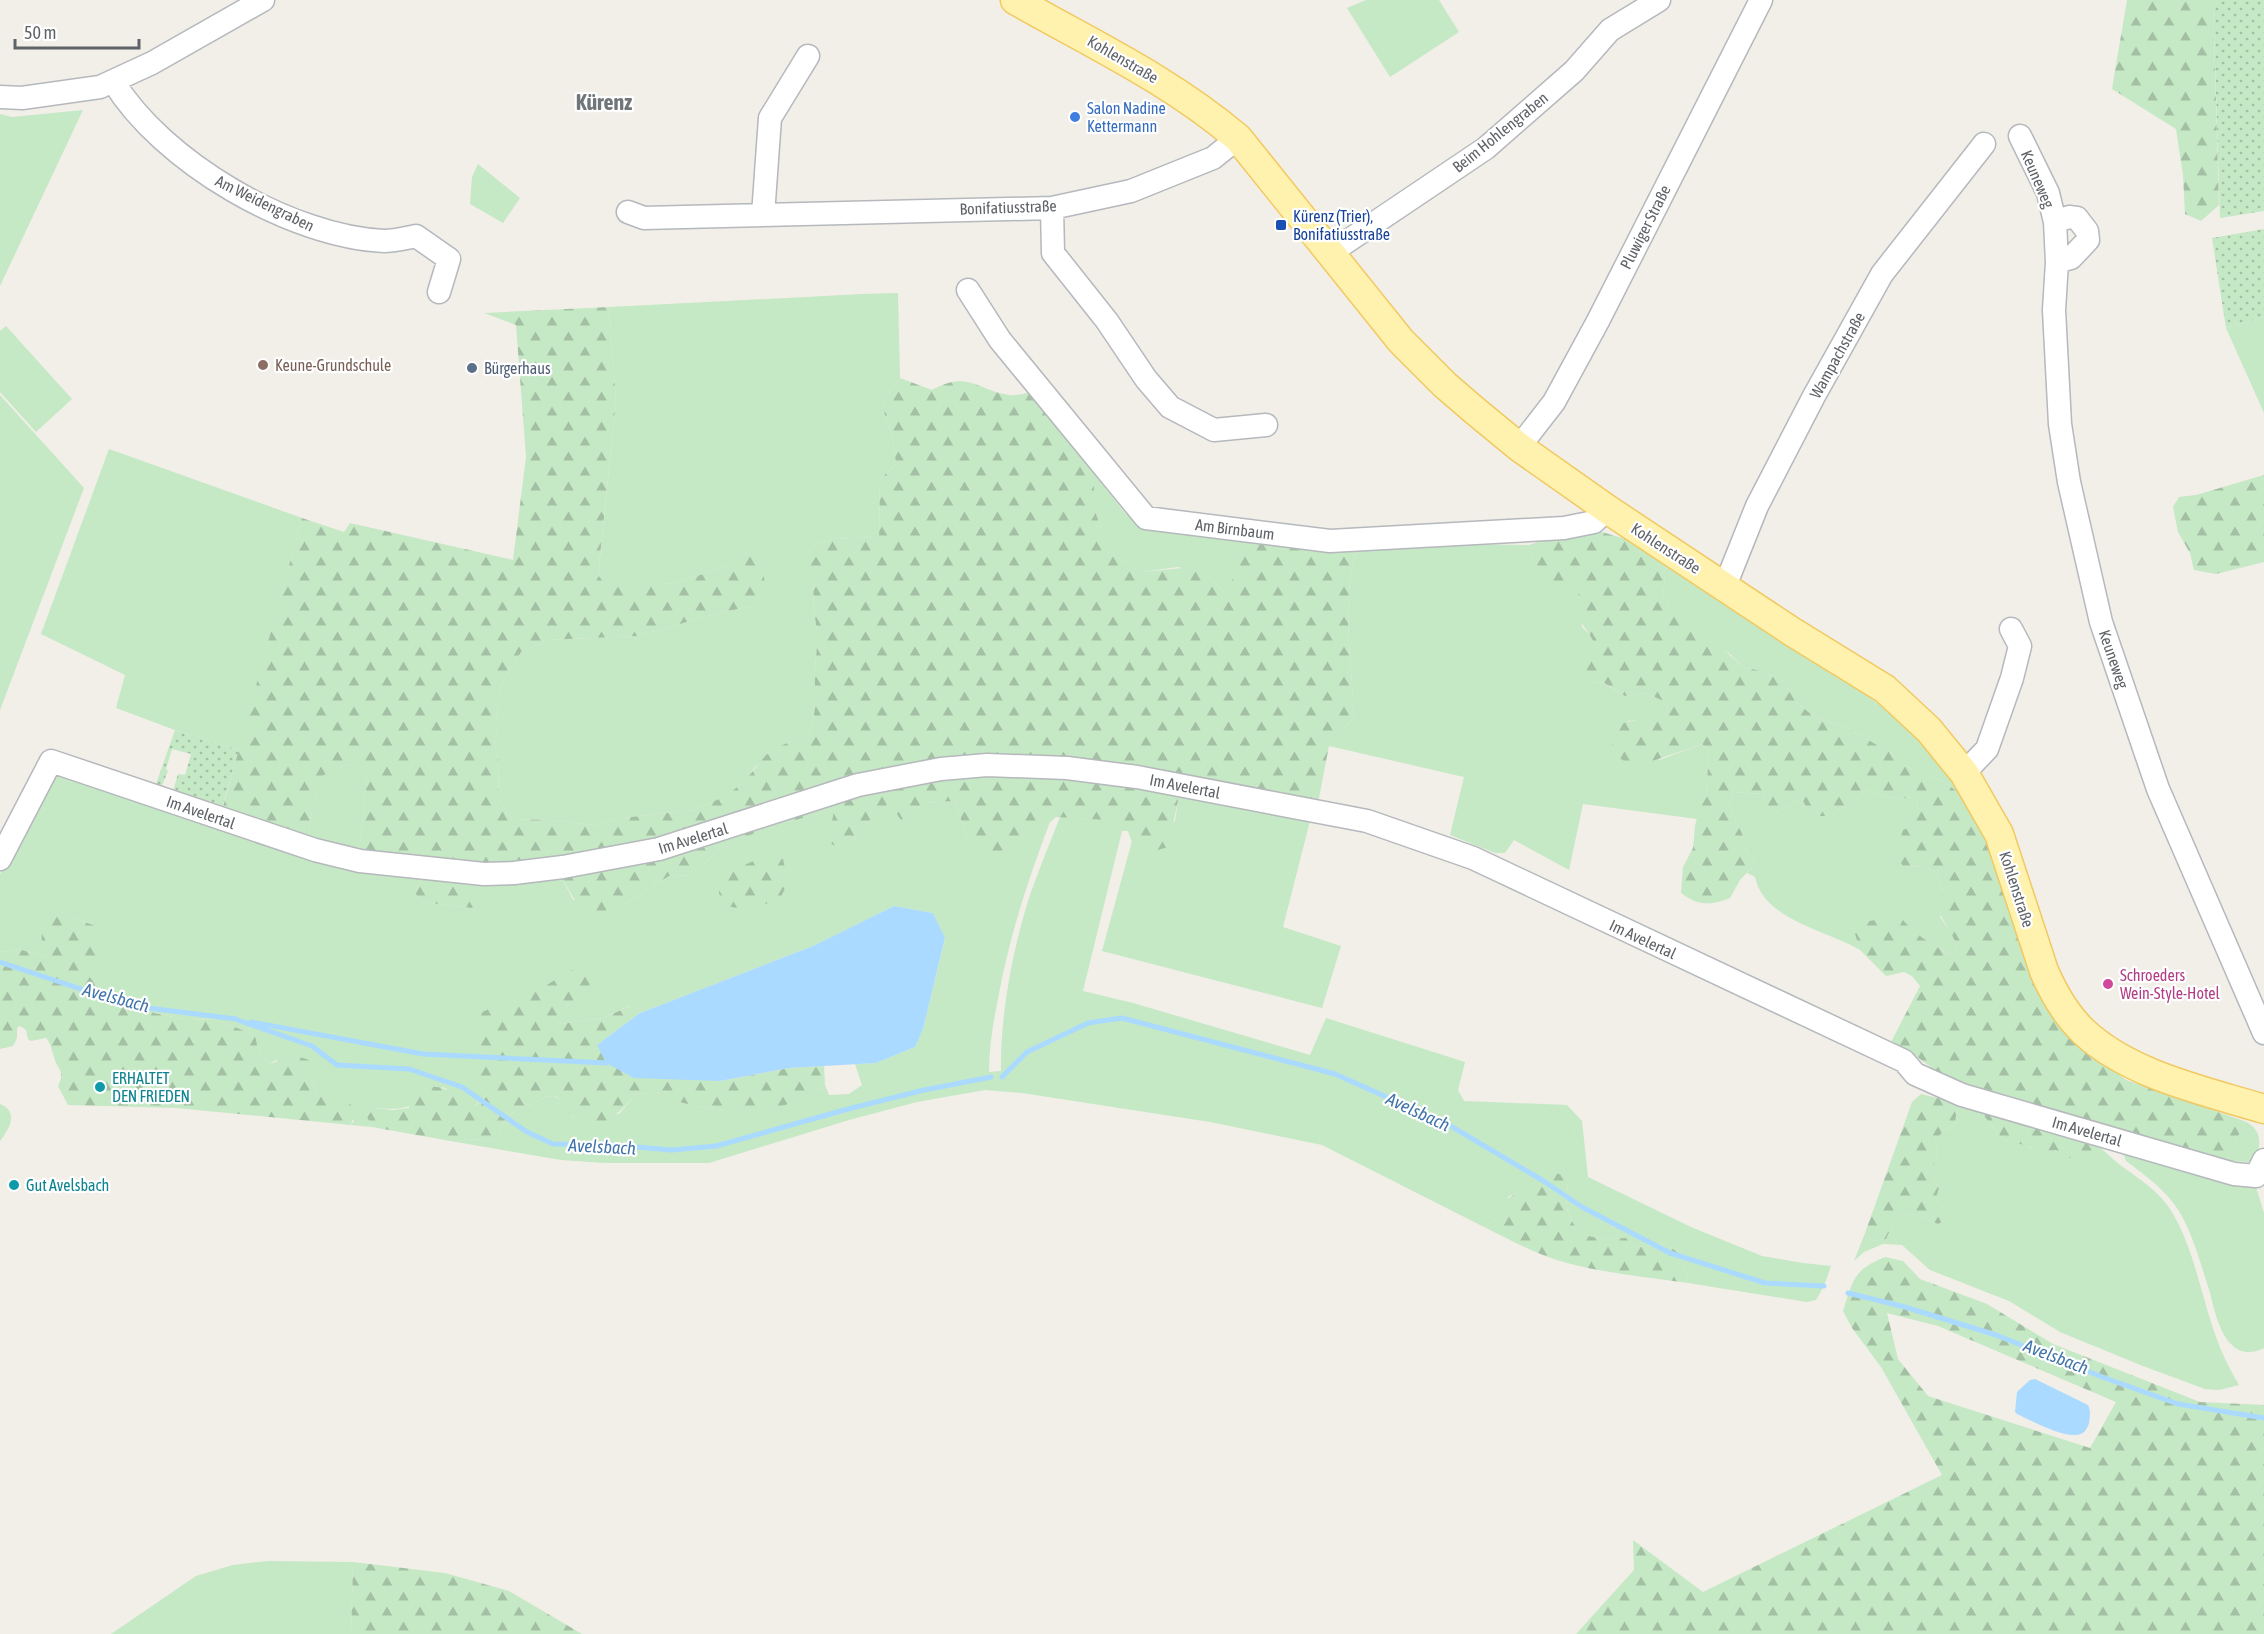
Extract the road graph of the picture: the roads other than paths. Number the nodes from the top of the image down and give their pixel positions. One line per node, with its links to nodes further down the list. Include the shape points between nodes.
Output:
1 (263, 0): 6 (street)
2 (1015, 0): 9 (main road, Kohlenstraße, via 1117,54 1210,114)
3 (1659, 0): 15 (street, Beim Hohlengraben, via 1610,30 1574,71 1486,148)
4 (1761, 0): 20 (street, Pluwiger Straße, via 1598,321 1554,402)
5 (808, 56): 13 (street, via 770,118)
6 (113, 81): 7 (street, via 81,90); 18 (street, Am Weidengraben, via 148,125 203,172 246,197 305,225 337,235 386,241 416,236 449,259)
7 (0, 97)
8 (2020, 136): 14 (street, Keuneweg, via 2048,193)
9 (1238, 138): 11 (street, Bonifatiusstraße, via 1213,158 1142,188); 15 (main road, Kohlenstraße)
10 (1984, 144): 22 (street, Wampachstraße, via 1882,274 1757,506)
11 (1052, 207): 13 (street, Bonifatiusstraße); 19 (street, via 1053,253 1170,406 1214,430)
12 (628, 212): 13 (street, Bonifatiusstraße, via 644,218)
13 (763, 215)
14 (2055, 222): 16 (street, Keuneweg); 16 (street, Keuneweg, via 2077,218 2087,231 2088,240 2071,258)
15 (1330, 253): 20 (main road, Kohlenstraße, via 1421,362)
16 (2057, 262): 26 (street, Keuneweg, via 2054,310 2060,424 2101,622 2158,789)
17 (968, 290): 21 (street, Am Birnbaum, via 1000,340 1146,518 1330,541 1564,528 1594,522)
18 (439, 292)
19 (1266, 425)
20 (1519, 447): 21 (main road, Kohlenstraße)
21 (1607, 509): 22 (main road, Kohlenstraße)
22 (1725, 586): 24 (main road, Kohlenstraße, via 1885,689 1929,730)
23 (2011, 629): 24 (street, via 2019,646 2012,678 1987,749)
24 (1965, 773): 27 (main road, Kohlenstraße, via 1999,834 2044,971 2070,1016 2096,1042 2134,1064)
25 (0, 859): 28 (street, Im Avelertal, via 51,761 315,850 360,861 484,874 563,867 659,849 858,785 941,769 987,765 1067,768 1137,777 1367,821 1473,858 1904,1061 1915,1074 1962,1095 2234,1174 2256,1176)
26 (2264, 1034)
27 (2264, 1109)
28 (2264, 1160)

